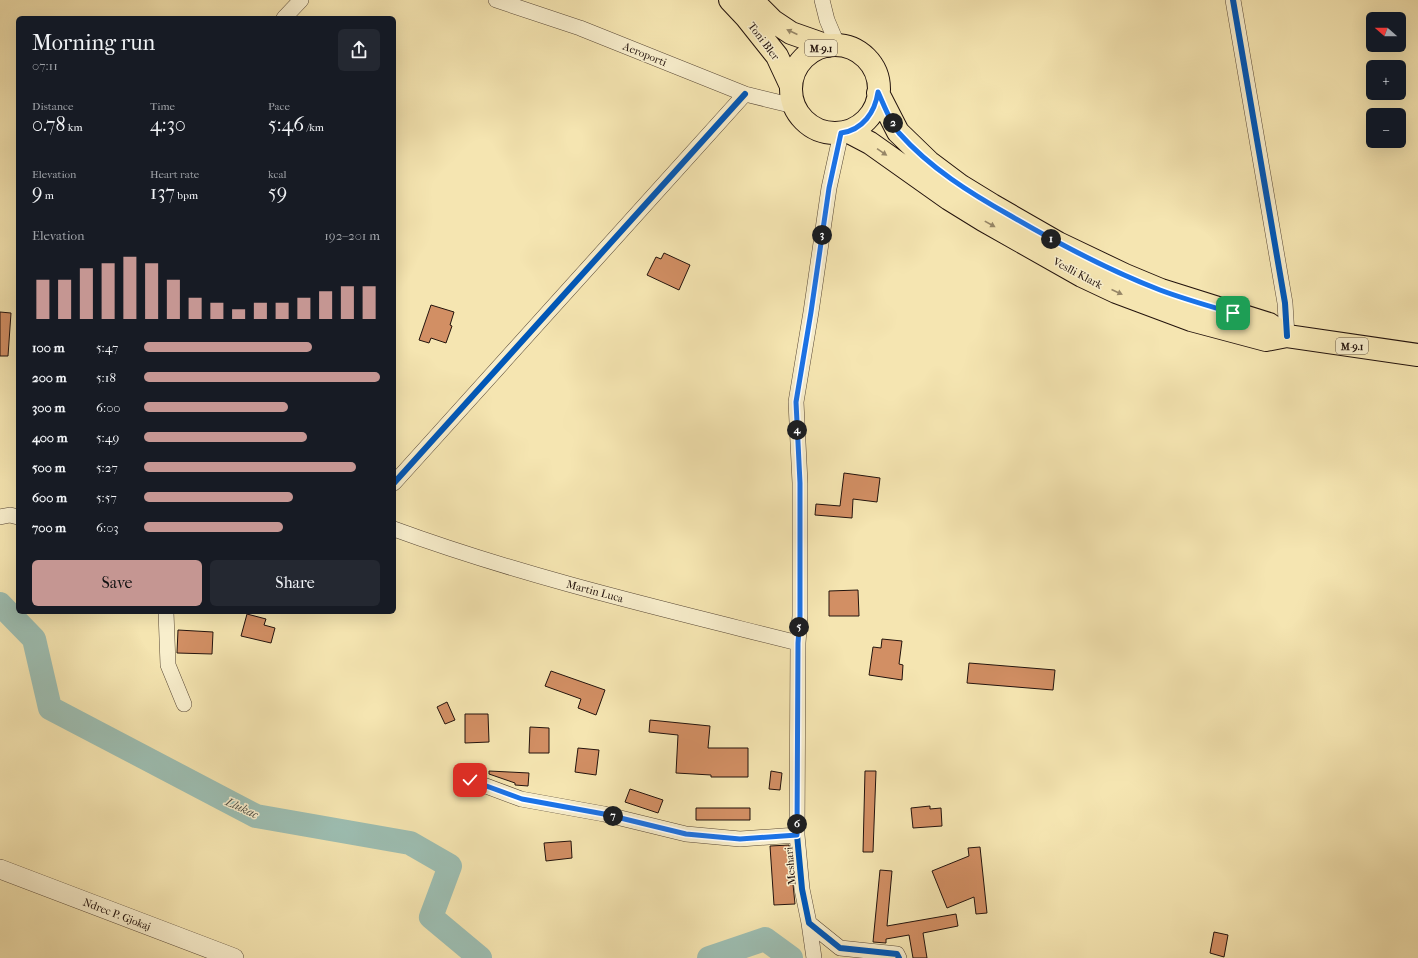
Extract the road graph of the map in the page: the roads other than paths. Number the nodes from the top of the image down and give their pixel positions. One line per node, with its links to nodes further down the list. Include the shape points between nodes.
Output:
1 (301, 0): 7 (street)
2 (496, 0): 10 (street, Aeroporti, via 580,28)
3 (730, 0): 11 (main road, Toni Bler / M-9.1, via 777,56)
4 (752, 0): 8 (main road, Toni Bler / M-9.1, one-way to 4, via 791,33 773,21)
5 (822, 0): 8 (street)
6 (1233, 0): 13 (street, via 1285,302)
7 (286, 16)
8 (833, 46): 9 (main road, M-9.1, via 848,48 865,57 876,73); 11 (main road, M-9.1, via 810,53 803,60 797,68)
9 (878, 92): 12 (main road, M-9.1, via 873,111 867,119); 13 (main road, Veslli Klark / M-9.1, via 898,132 918,152 961,186 992,205 1058,243 1125,275 1183,297 1269,324)
10 (745, 94): 11 (street, Aeroporti); 15 (street)
11 (793, 96): 12 (main road, M-9.1, via 805,122 822,131)
12 (845, 132): 13 (main road, Veslli Klark / M-9.1, one-way to 13, via 870,143 983,220 1082,276 1116,292 1191,320 1266,340); 20 (street, Meshari, via 829,188 796,402 800,483)
13 (1287, 336): 14 (main road, Veslli Klark / M-9.1)
14 (1418, 355)
15 (396, 481)
16 (0, 517): 17 (street)
17 (16, 517)
18 (396, 530): 20 (street, Martin Luca, via 441,547 592,590)
19 (166, 614): 21 (street, via 168,665)
20 (798, 643): 23 (street, Meshari)
21 (184, 704)
22 (470, 780): 23 (street, Meshari, via 522,799 604,814 686,834 740,839)
23 (797, 835): 25 (street, Meshari, via 802,889)
24 (0, 869): 26 (street, Ndrec P. Gjokaj)
25 (809, 923): 27 (street); 28 (street, via 840,948 897,954)
26 (234, 958)
27 (814, 958)
28 (900, 958)

